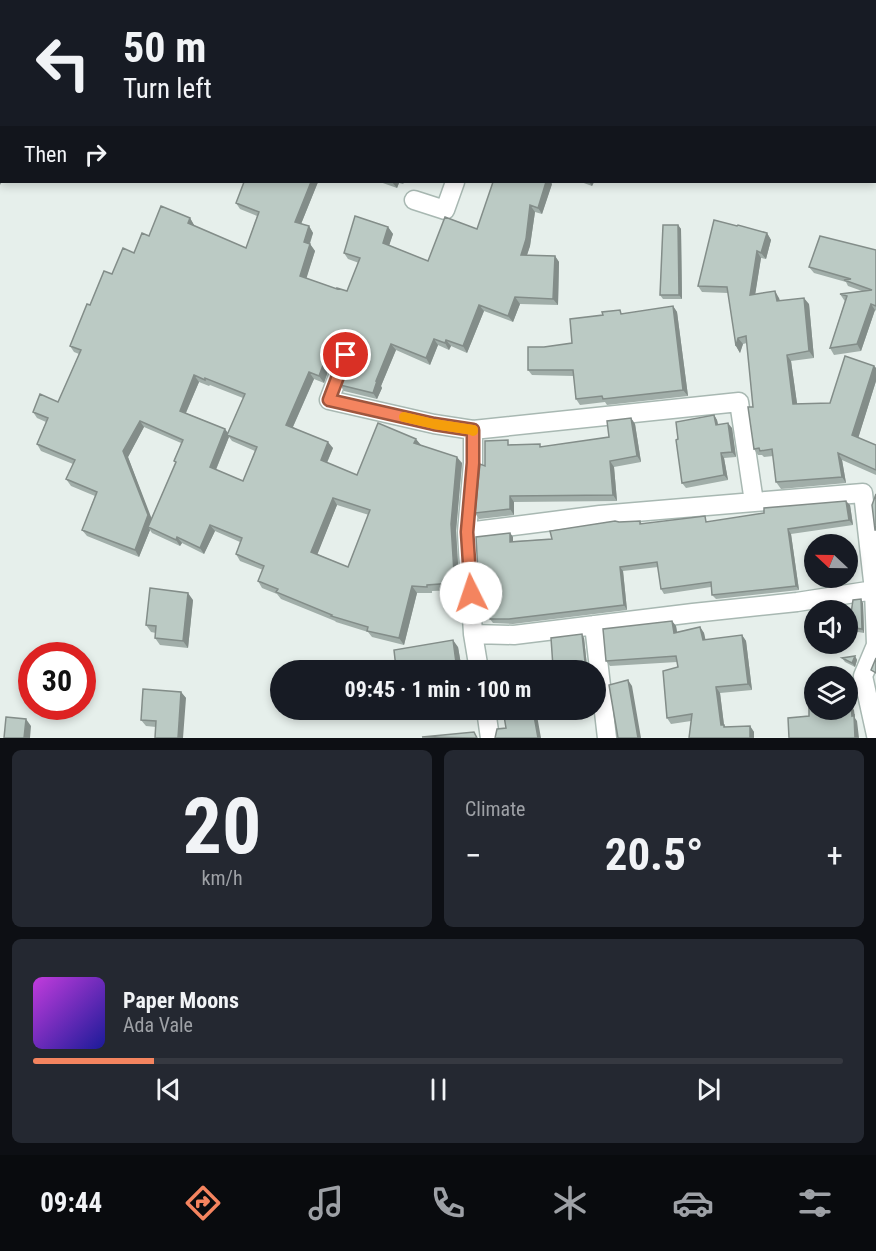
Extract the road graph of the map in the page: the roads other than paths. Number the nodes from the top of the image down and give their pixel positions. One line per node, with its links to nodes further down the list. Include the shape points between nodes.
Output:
1 (455, 183): 2 (street, via 445,210)
2 (414, 200)
3 (346, 355): 4 (street, via 329,400)
4 (473, 430): 5 (street, via 739,402); 7 (street)
5 (754, 502): 6 (street, via 863,494); 7 (street, via 600,515)
6 (870, 503): 8 (street)
7 (467, 532): 10 (street)
8 (874, 590): 9 (street); 13 (street, via 876,645 863,676)
9 (594, 625): 10 (street, via 514,635); 15 (street)
10 (473, 634): 11 (street)
11 (477, 660)
12 (487, 720): 14 (street)
13 (876, 735)
14 (490, 738)
15 (607, 738)

